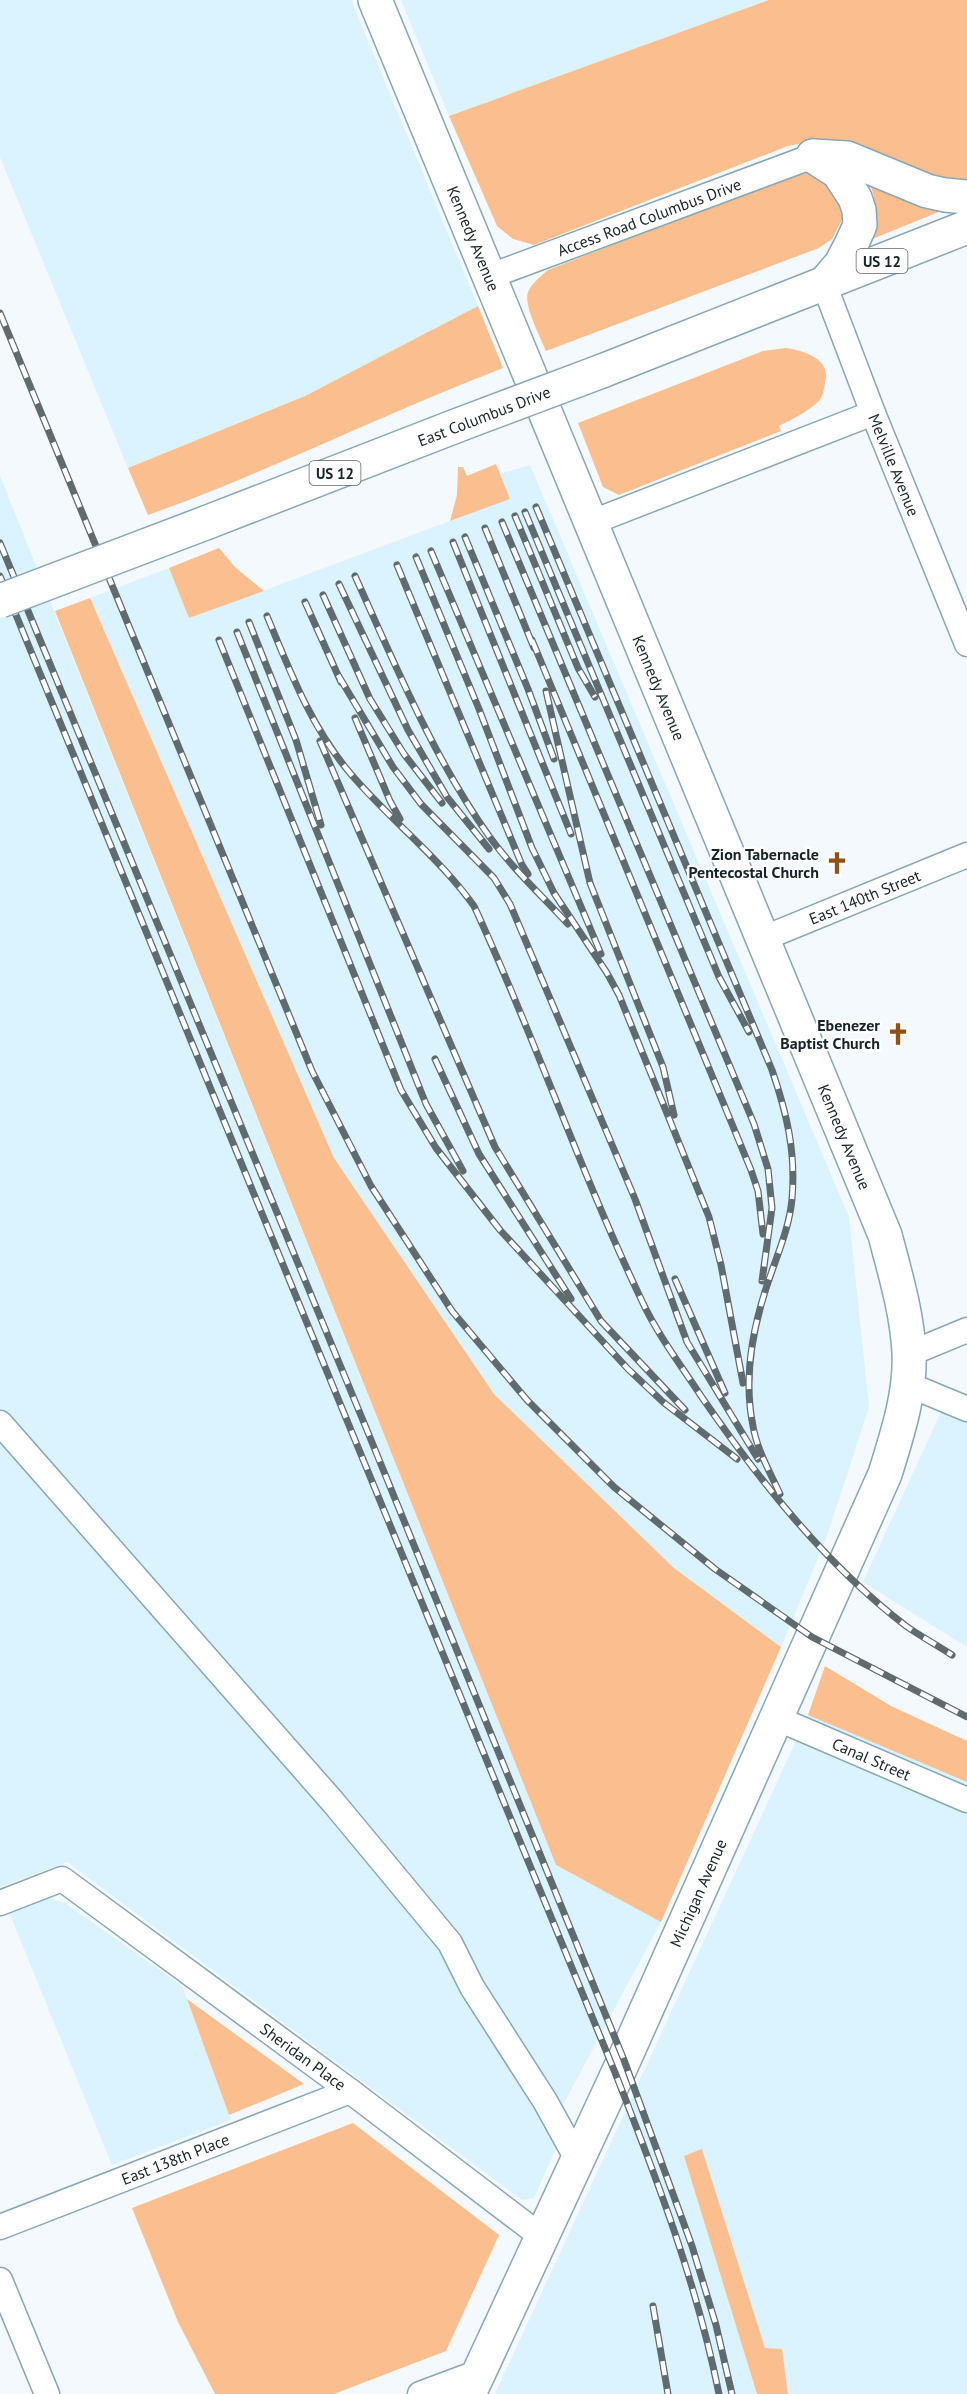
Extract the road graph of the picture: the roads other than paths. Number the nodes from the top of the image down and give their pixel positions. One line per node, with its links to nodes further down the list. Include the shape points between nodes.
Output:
1 (375, 0): 5 (main road, Kennedy Avenue)
2 (813, 156): 3 (main road, via 847,158 927,191); 5 (street, Access Road Columbus Drive); 6 (main road, via 838,172 859,210 860,225 851,245)
3 (967, 197)
4 (967, 227): 6 (main road, East Columbus Drive / US 12)
5 (488, 278): 8 (main road, Kennedy Avenue)
6 (824, 284): 7 (street, Melville Avenue); 9 (main road, East Columbus Drive / US 12, bridge)
7 (873, 413): 8 (street); 10 (street, Melville Avenue)
8 (590, 523): 12 (main road, Kennedy Avenue)
9 (0, 602)
10 (967, 644)
11 (967, 855): 12 (street, East 140th Street)
12 (762, 939): 14 (main road, Kennedy Avenue, via 885,1235 906,1325)
13 (967, 1330): 14 (street)
14 (908, 1369): 15 (street); 17 (main road, Michigan Avenue, via 902,1420 885,1474)
15 (967, 1409)
16 (0, 1424): 21 (street, via 333,1802 450,1942 472,1987)
17 (776, 1718): 18 (street, Canal Street); 21 (main road, Michigan Avenue)
18 (967, 1800)
19 (0, 1903): 20 (street, Sheridan Place, via 62,1879)
20 (350, 2091): 22 (street, East 138th Place); 23 (street, Sheridan Place)
21 (577, 2159): 23 (main road, Michigan Avenue)
22 (0, 2227)
23 (542, 2238): 25 (main road, Michigan Avenue)
24 (0, 2280): 26 (street)
25 (474, 2383): 27 (street)
26 (47, 2394)
27 (420, 2394)

